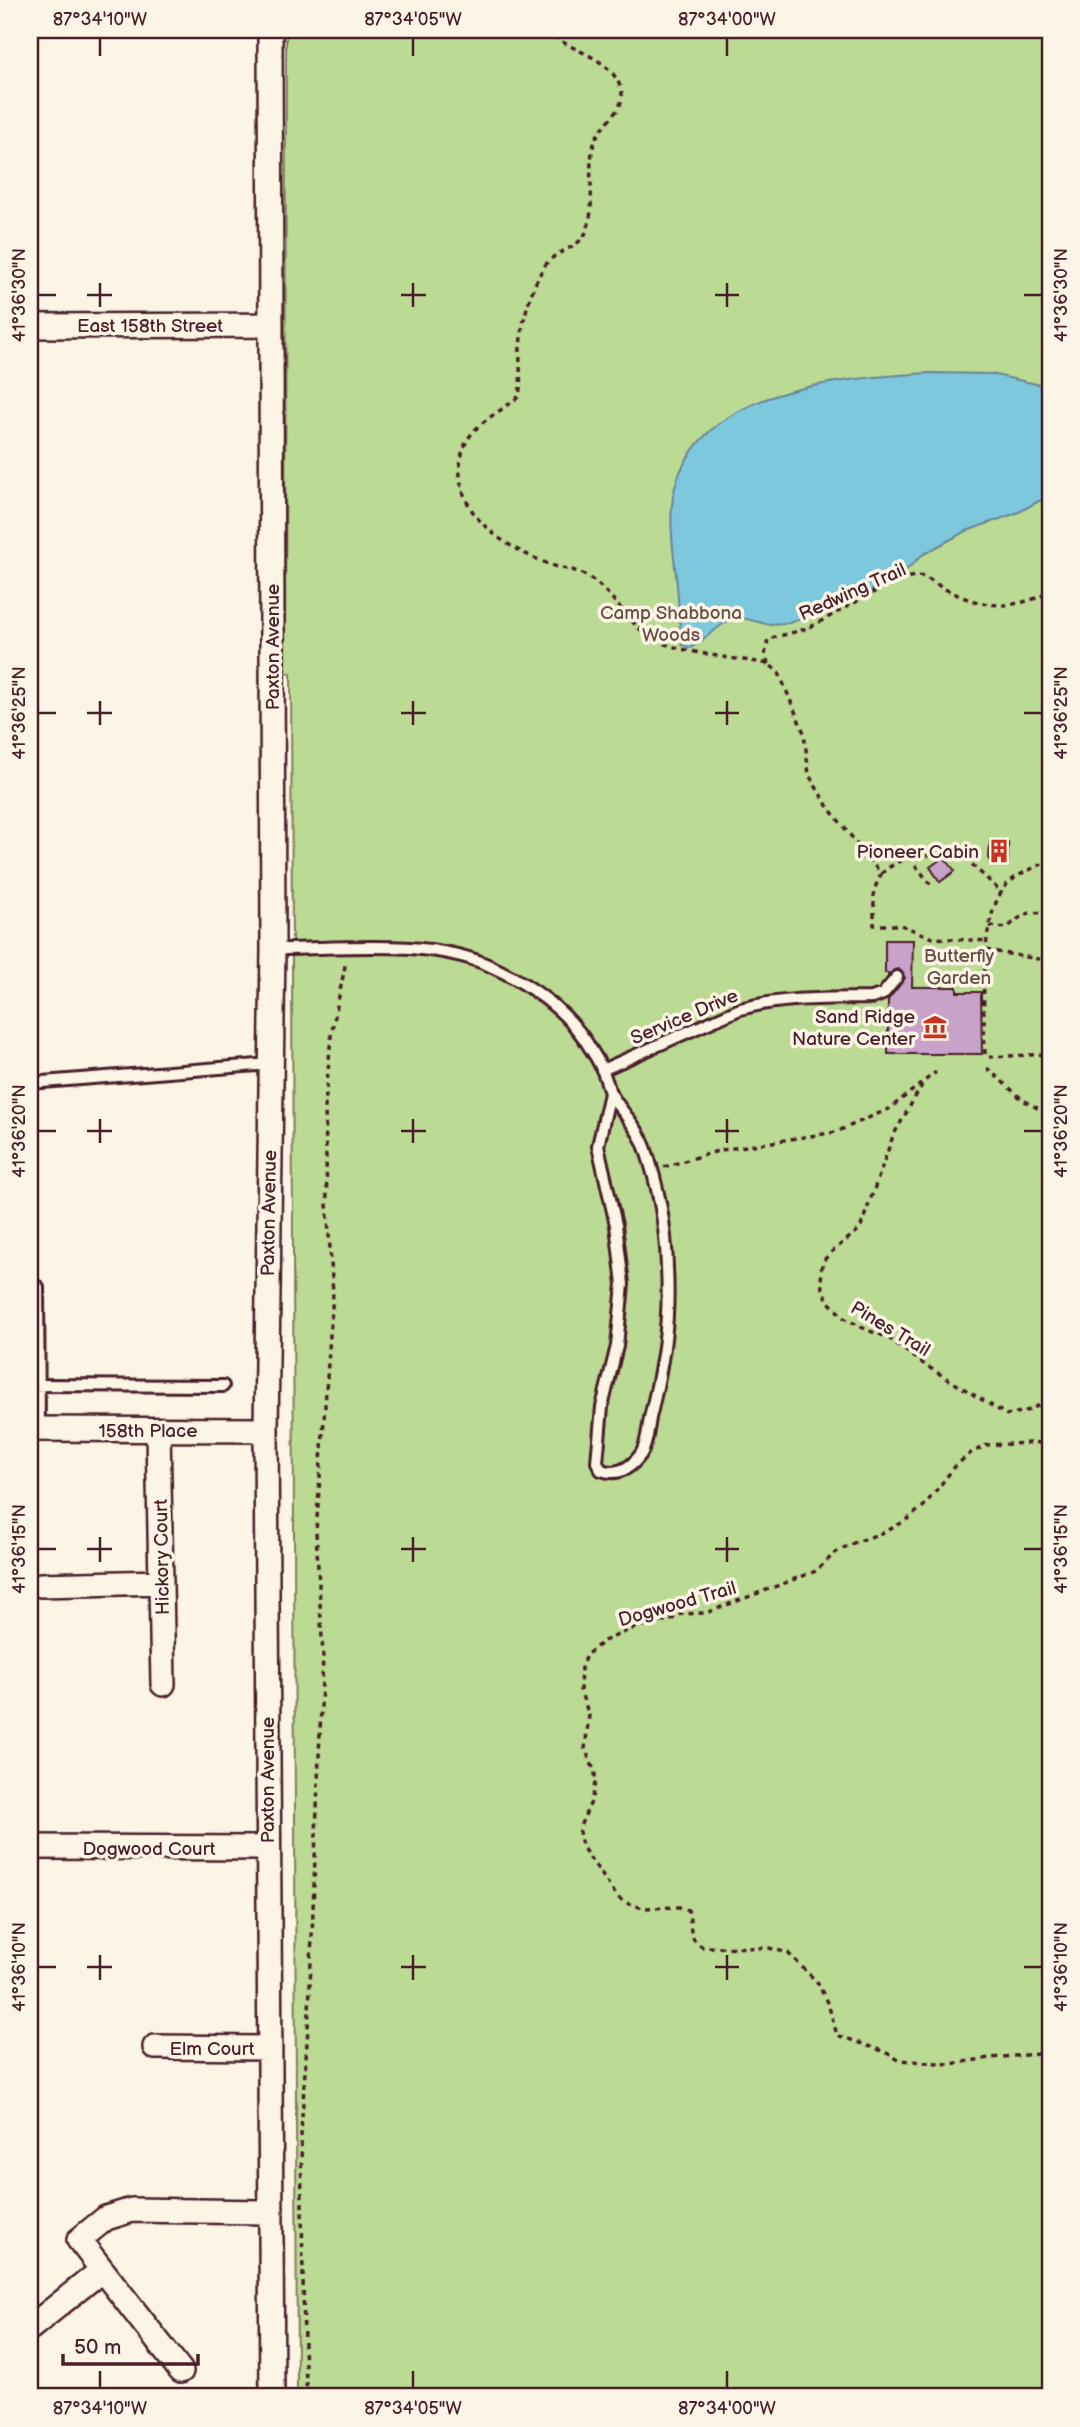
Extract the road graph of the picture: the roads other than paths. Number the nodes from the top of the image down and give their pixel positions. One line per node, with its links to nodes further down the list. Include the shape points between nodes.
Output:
1 (270, 30): 2 (street, Paxton Avenue)
2 (270, 325): 3 (street, East 158th Street); 4 (street, Paxton Avenue)
3 (30, 326)
4 (273, 950): 6 (street, Paxton Avenue); 7 (lane, via 429,950 488,965 548,1000 590,1047)
5 (897, 977): 7 (lane, Service Drive, via 883,994 872,998 793,999 740,1009)
6 (271, 1064): 8 (lane); 14 (street, Paxton Avenue)
7 (602, 1070): 9 (lane)
8 (30, 1083)
9 (610, 1093): 9 (lane, via 598,1146 617,1225 623,1284 617,1346 601,1407 597,1462 601,1470 620,1472 642,1452 666,1347 667,1264 644,1144)
10 (30, 1287): 11 (lane, via 38,1287)
11 (34, 1385): 12 (lane); 13 (lane)
12 (223, 1386)
13 (34, 1429): 15 (street, 158th Place)
14 (266, 1430): 15 (street, 158th Place); 20 (street, Paxton Avenue)
15 (158, 1431): 16 (street, Hickory Court)
16 (161, 1582): 17 (street); 18 (street, Hickory Court)
17 (41, 1585)
18 (163, 1684)
19 (30, 1847): 20 (street, Dogwood Court)
20 (267, 1848): 22 (street, Paxton Avenue)
21 (155, 2048): 22 (street, Elm Court)
22 (269, 2048): 23 (street, Paxton Avenue)
23 (270, 2213): 24 (street, via 132,2210 106,2218 79,2240); 27 (street, Paxton Avenue)
24 (102, 2270): 25 (street); 26 (street)
25 (30, 2328)
26 (181, 2371)
27 (272, 2397)

